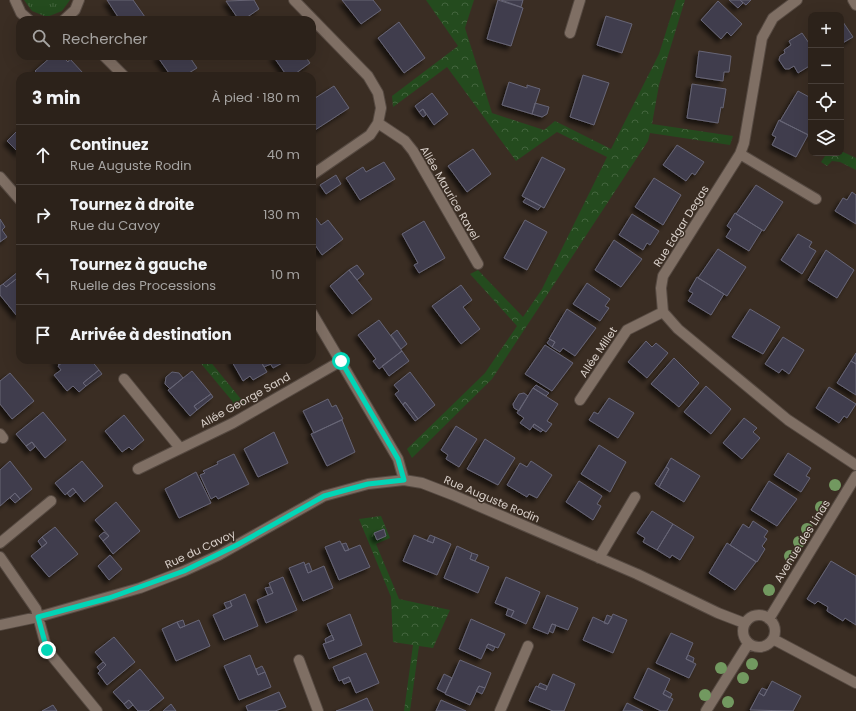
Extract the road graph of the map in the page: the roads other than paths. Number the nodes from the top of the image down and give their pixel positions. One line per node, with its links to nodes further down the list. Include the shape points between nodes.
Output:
1 (15, 0): 8 (street)
2 (79, 0): 9 (street)
3 (294, 0): 10 (street)
4 (580, 0): 12 (street)
5 (797, 0): 16 (street, Rue Edgar Degas, via 773,18 762,38)
6 (853, 0): 7 (street)
7 (856, 5)
8 (24, 16)
9 (70, 16)
10 (309, 16)
11 (316, 23): 15 (street, via 374,84 381,108)
12 (570, 33)
13 (108, 60): 14 (street)
14 (120, 72)
15 (378, 124): 17 (street, via 362,142); 21 (street, Allée Maurice Ravel, via 405,141 413,150)
16 (740, 154): 20 (street); 22 (street, Rue Edgar Degas, via 666,270 662,288)
17 (316, 172)
18 (0, 177): 19 (street)
19 (16, 195)
20 (816, 200)
21 (478, 264)
22 (663, 312): 26 (street, Allée Millet, via 627,330); 28 (street, via 678,329 788,420)
23 (316, 319): 24 (street)
24 (341, 361): 27 (street, Allée George Sand, via 233,423); 31 (street, via 398,459)
25 (124, 379): 27 (street)
26 (580, 400)
27 (180, 448): 29 (street, Allée George Sand)
28 (856, 465)
29 (138, 469)
30 (856, 476): 38 (street, Avenue des Linas)
31 (404, 480): 36 (street, Rue Auguste Rodin, via 422,483 454,495); 37 (street, Rue du Cavoy, via 368,484 324,496 237,545 184,571 109,598)
32 (635, 497): 36 (street)
33 (51, 501): 34 (street)
34 (0, 543)
35 (0, 557): 37 (street, via 36,609)
36 (600, 558): 39 (street, Rue Auguste Rodin)
37 (38, 617): 40 (street, Rue du Cavoy); 46 (street, via 47,650)
38 (769, 619): 39 (street, via 758,615); 41 (street, via 775,628)
39 (744, 623): 42 (street, via 742,634)
40 (0, 625)
41 (773, 639): 42 (street, via 762,648); 45 (street)
42 (748, 644): 49 (street)
43 (528, 646): 48 (street)
44 (299, 660): 47 (street)
45 (856, 683)
46 (97, 711)
47 (318, 711)
48 (500, 711)
49 (706, 711)

